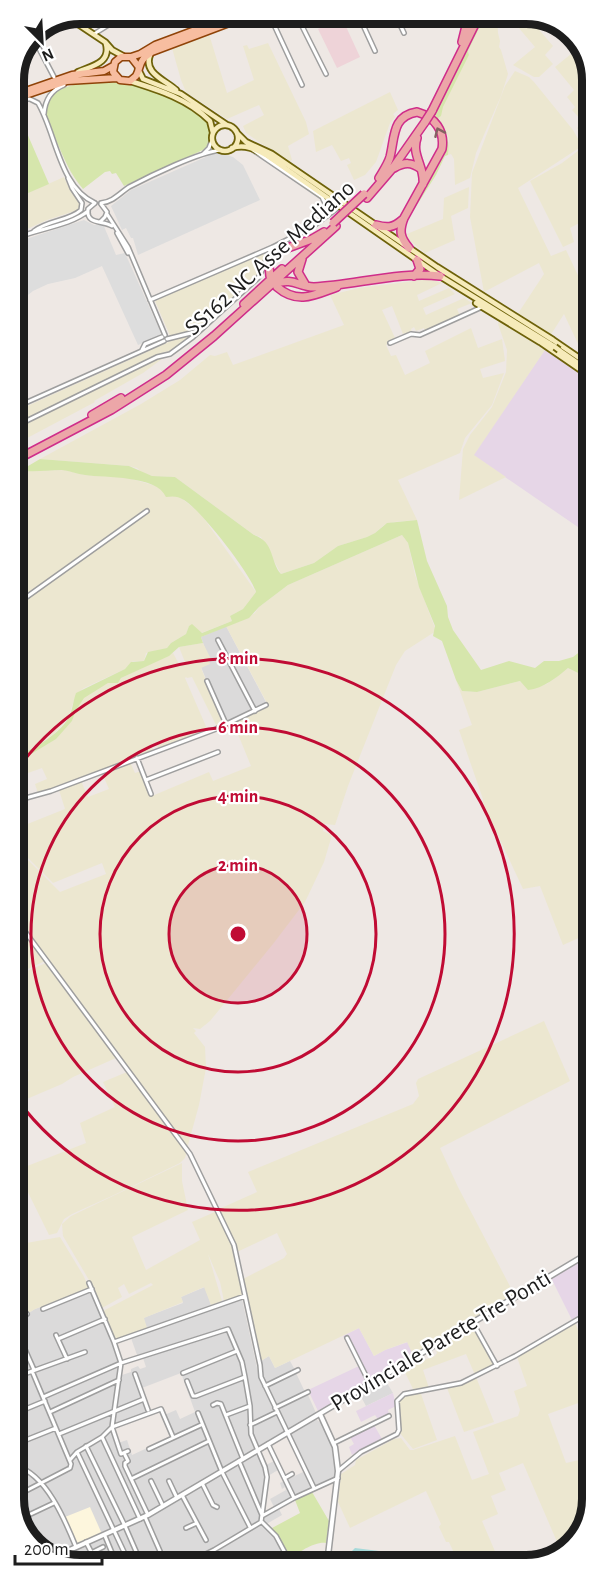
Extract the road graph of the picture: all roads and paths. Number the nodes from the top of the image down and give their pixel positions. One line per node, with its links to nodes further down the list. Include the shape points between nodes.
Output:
1 (79, 24): 13 (main road)
2 (110, 24): 13 (street)
3 (213, 24): 20 (main road)
4 (226, 24): 19 (main road)
5 (274, 24): 29 (street)
6 (301, 24): 23 (street)
7 (363, 24): 18 (street)
8 (400, 24): 12 (street)
9 (466, 24): 15 (highway)
10 (470, 24): 15 (highway, SS162 NC Asse Mediano)
11 (475, 24): 34 (highway, SS162 NC Asse Mediano)
12 (404, 33)
13 (94, 34): 14 (main road)
14 (105, 42): 17 (main road); 24 (main road, via 108,53 104,60)
15 (462, 42): 34 (highway, SS162 NC Asse Mediano)
16 (37, 45): 25 (street)
17 (112, 50): 20 (main road); 21 (main road)
18 (375, 51)
19 (152, 52): 22 (main road); 31 (main road, via 150,70)
20 (128, 57): 21 (main road, via 118,59); 22 (main road)
21 (114, 65): 24 (main road, via 104,71); 26 (main road)
22 (138, 68): 28 (main road); 31 (main road, via 143,79)
23 (326, 74)
24 (72, 75): 30 (main road)
25 (54, 77)
26 (117, 78): 27 (main road); 28 (main road)
27 (81, 79): 32 (main road); 36 (street, via 53,92 45,106)
28 (130, 81): 39 (main road, via 185,102 210,121)
29 (302, 85)
30 (24, 94)
31 (181, 94): 37 (main road)
32 (24, 95)
33 (24, 99): 36 (street, via 35,100)
34 (430, 110): 35 (highway, SS162 NC Asse Mediano, bridge)
35 (424, 121): 38 (highway, SS162 NC Asse Mediano); 49 (highway, SS162 NC Asse Mediano)
36 (45, 122): 48 (street)
37 (228, 125): 39 (main road, via 219,126); 40 (main road)
38 (420, 131): 46 (highway, SS162 NC Asse Mediano); 47 (highway, via 415,151)
39 (213, 133): 41 (main road)
40 (237, 134): 43 (main road); 68 (main road)
41 (212, 140): 44 (main road); 45 (street)
42 (249, 147): 43 (main road); 56 (street, via 322,197); 60 (main road)
43 (232, 148): 44 (main road)
44 (221, 150): 45 (street)
45 (201, 155): 53 (street, via 130,187)
46 (392, 169): 47 (highway, via 405,163); 51 (highway, SS162 NC Asse Mediano)
47 (421, 169): 50 (highway)
48 (68, 176): 52 (street); 70 (street, via 82,203 81,210)
49 (379, 178): 50 (highway, one-way to 49, via 438,160 444,140 437,124 417,112 406,115 395,127 390,157); 51 (highway, SS162 NC Asse Mediano)
50 (423, 184): 62 (highway)
51 (366, 196): 67 (highway, SS162 NC Asse Mediano, bridge)
52 (84, 197): 54 (street); 59 (street)
53 (113, 199): 55 (street); 57 (street)
54 (95, 203): 55 (street); 59 (street)
55 (101, 203): 57 (street)
56 (327, 207): 58 (street); 65 (street)
57 (106, 209): 61 (street)
58 (336, 209): 60 (street); 65 (street)
59 (88, 210): 63 (street); 64 (street)
60 (347, 210): 76 (main road)
61 (107, 214): 66 (street); 69 (street)
62 (404, 218): 68 (highway, via 393,226); 74 (highway, via 400,236)
63 (75, 219): 64 (street); 70 (street)
64 (90, 219): 66 (street)
65 (322, 219): 73 (street)
66 (101, 221): 69 (street)
67 (335, 225): 71 (highway, SS162 NC Asse Mediano); 75 (highway, SS162 NC Asse Mediano)
68 (376, 225): 74 (main road)
69 (115, 229): 84 (street)
70 (34, 231): 72 (street)
71 (324, 232): 77 (highway, via 277,252 269,266); 87 (highway, SS162 NC Asse Mediano)
72 (24, 235)
73 (273, 247): 84 (street); 86 (street, via 258,278)
74 (409, 248): 90 (main road)
75 (303, 257): 80 (highway, via 298,272); 82 (highway, SS162 NC Asse Mediano)
76 (417, 260): 78 (highway, via 420,269); 79 (main road)
77 (270, 276)
78 (414, 276): 79 (highway); 81 (highway)
79 (440, 276): 83 (main road)
80 (304, 284): 81 (highway); 82 (highway, via 284,281)
81 (348, 284): 82 (highway, via 302,298)
82 (274, 286): 87 (highway, SS162 NC Asse Mediano)
83 (466, 293): 85 (main road); 90 (main road)
84 (150, 300): 88 (street)
85 (482, 306): 89 (street, via 420,335 411,334); 90 (main road)
86 (196, 332): 88 (street); 95 (street, via 170,354)
87 (212, 335): 96 (highway, SS162 NC Asse Mediano, via 140,388)
88 (164, 338): 94 (street)
89 (390, 343)
90 (556, 348): 91 (main road); 92 (main road); 93 (main road)
91 (582, 361)
92 (582, 366)
93 (582, 370)
94 (24, 403)
95 (24, 422)
96 (24, 453)
97 (147, 511): 98 (street)
98 (24, 599)
99 (218, 640): 102 (street)
100 (207, 681): 103 (street)
101 (266, 705): 102 (street)
102 (255, 711): 103 (street)
103 (226, 724): 105 (street)
104 (218, 752): 106 (street)
105 (137, 758): 106 (street); 108 (street)
106 (146, 780): 107 (street)
107 (151, 794)
108 (24, 798)
109 (24, 930): 113 (street, via 188,1151 234,1245)
110 (582, 1257): 119 (street, Provinciale Parete Tre Ponti)
111 (89, 1283): 112 (street)
112 (92, 1289): 114 (street); 118 (street)
113 (245, 1296): 121 (street); 137 (street)
114 (44, 1310)
115 (27, 1314): 116 (street)
116 (24, 1317)
117 (582, 1317): 127 (street)
118 (105, 1319): 121 (street); 125 (street, via 57,1337)
119 (473, 1322): 127 (street); 136 (street, Provinciale Parete Tre Ponti)
120 (347, 1338): 136 (street)
121 (114, 1342): 126 (street)
122 (24, 1344): 129 (street)
123 (237, 1351): 126 (street, via 228,1329); 130 (street); 133 (street)
124 (85, 1352): 125 (street)
125 (68, 1359): 129 (street)
126 (121, 1363): 134 (street); 139 (street)
127 (497, 1366): 171 (street, via 461,1383 404,1394 397,1401 397,1434 361,1452)
128 (297, 1370): 137 (street)
129 (33, 1371): 131 (street); 139 (street)
130 (183, 1373)
131 (24, 1374)
132 (135, 1374): 140 (street)
133 (245, 1377): 135 (street, via 196,1396); 142 (street)
134 (119, 1380): 144 (street); 147 (street)
135 (187, 1381)
136 (370, 1384): 149 (street, Provinciale Parete Tre Ponti)
137 (265, 1386): 146 (street)
138 (308, 1392): 146 (street)
139 (44, 1399): 143 (street); 147 (street)
140 (144, 1399): 144 (street); 145 (street)
141 (213, 1405): 150 (street, via 221,1404)
142 (250, 1406): 150 (street); 153 (street)
143 (24, 1409)
144 (115, 1410): 154 (street); 157 (street)
145 (148, 1410)
146 (276, 1410): 153 (street); 156 (street)
147 (50, 1413): 155 (street)
148 (198, 1413): 161 (street)
149 (320, 1414): 156 (street, Provinciale Parete Tre Ponti); 162 (street)
150 (226, 1416): 169 (street)
151 (389, 1416): 162 (street)
152 (201, 1425): 159 (street)
153 (250, 1425): 166 (street)
154 (112, 1427): 158 (street); 159 (street, via 161,1409); 176 (street, via 121,1454 127,1453 125,1466)
155 (56, 1428): 157 (street); 160 (street)
156 (287, 1433): 163 (street, Provinciale Parete Tre Ponti); 181 (street)
157 (59, 1434): 168 (street)
158 (102, 1437): 164 (street); 192 (street)
159 (173, 1437): 165 (street)
160 (24, 1441)
161 (209, 1441): 172 (street); 176 (street)
162 (334, 1443): 171 (street)
163 (268, 1444): 166 (street, Provinciale Parete Tre Ponti); 174 (street)
164 (86, 1446): 167 (street); 195 (street)
165 (149, 1449)
166 (257, 1451): 169 (street, Provinciale Parete Tre Ponti); 191 (street, via 267,1477)
167 (77, 1452): 168 (street); 198 (street)
168 (70, 1460): 179 (street, via 70,1468)
169 (241, 1460): 172 (street, Provinciale Parete Tre Ponti); 191 (street)
170 (24, 1470): 179 (street)
171 (338, 1471): 175 (street)
172 (222, 1472): 180 (street, Provinciale Parete Tre Ponti); 196 (street)
173 (292, 1474): 174 (street)
174 (285, 1478): 185 (street)
175 (338, 1478): 181 (street); 212 (street)
176 (131, 1479): 190 (street)
177 (151, 1481): 187 (street)
178 (169, 1481): 184 (street)
179 (41, 1482): 182 (street); 186 (street)
180 (202, 1483): 183 (street, Provinciale Parete Tre Ponti); 188 (street)
181 (314, 1488): 185 (street)
182 (24, 1492)
183 (182, 1495): 184 (street, Provinciale Parete Tre Ponti); 194 (street)
184 (177, 1498): 187 (street, Provinciale Parete Tre Ponti)
185 (294, 1498): 191 (street)
186 (54, 1503): 189 (street); 202 (street)
187 (163, 1506): 190 (street, Provinciale Parete Tre Ponti)
188 (217, 1507)
189 (27, 1516)
190 (146, 1516): 192 (street, Provinciale Parete Tre Ponti); 209 (street)
191 (262, 1516): 193 (street)
192 (140, 1519): 195 (street, Provinciale Parete Tre Ponti)
193 (261, 1522): 196 (street); 211 (street, via 276,1536)
194 (196, 1523): 197 (street); 200 (street)
195 (125, 1526): 198 (street, Provinciale Parete Tre Ponti); 208 (street)
196 (250, 1527): 210 (street)
197 (186, 1528)
198 (115, 1530): 199 (street, Provinciale Parete Tre Ponti); 206 (street)
199 (105, 1535): 201 (street, Provinciale Parete Tre Ponti); 207 (street)
200 (206, 1540)
201 (86, 1542): 202 (street, Provinciale Parete Tre Ponti); 205 (street)
202 (76, 1547): 204 (street, Provinciale Parete Tre Ponti)
203 (103, 1547): 205 (street)
204 (64, 1553)
205 (92, 1553)
206 (125, 1554)
207 (113, 1555)
208 (138, 1555)
209 (162, 1555)
210 (204, 1555)
211 (286, 1555)
212 (328, 1555)

